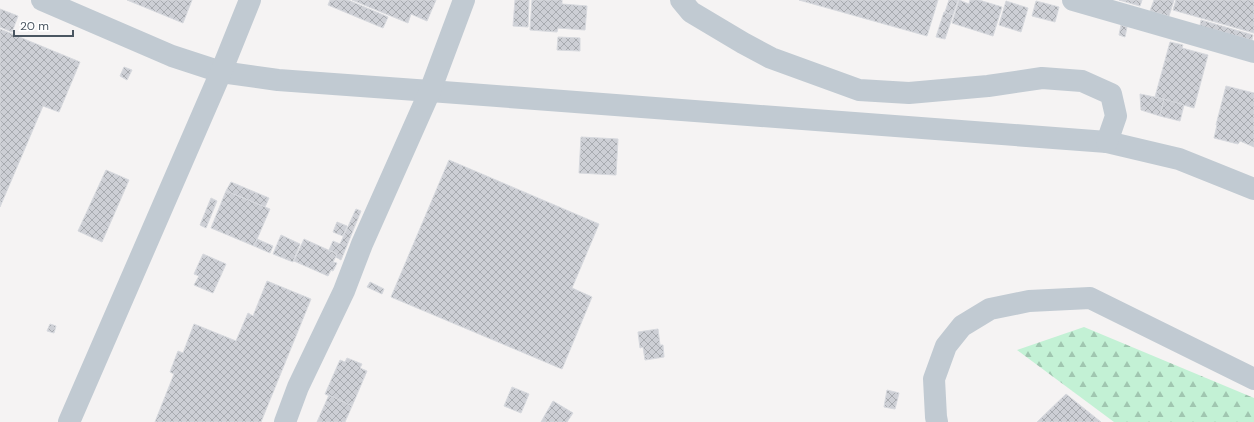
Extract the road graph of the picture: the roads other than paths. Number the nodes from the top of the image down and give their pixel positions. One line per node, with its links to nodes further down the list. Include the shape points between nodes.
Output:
1 (42, 0): 7 (street, via 172,56)
2 (250, 0): 7 (street)
3 (464, 0): 8 (street)
4 (681, 0): 9 (street, via 691,12 771,58 859,90 909,93 1042,78 1082,80 1111,94 1116,116)
5 (1073, 0): 6 (street)
6 (1254, 52)
7 (220, 72): 8 (street, via 278,80); 12 (street)
8 (430, 91): 9 (street); 13 (street, via 362,244 344,291 298,386)
9 (1107, 142): 10 (street, via 1179,159)
10 (1254, 189)
11 (1254, 379): 14 (street, via 1090,298 1029,301 990,309 962,326 946,346 934,379)
12 (68, 422)
13 (285, 422)
14 (938, 422)

